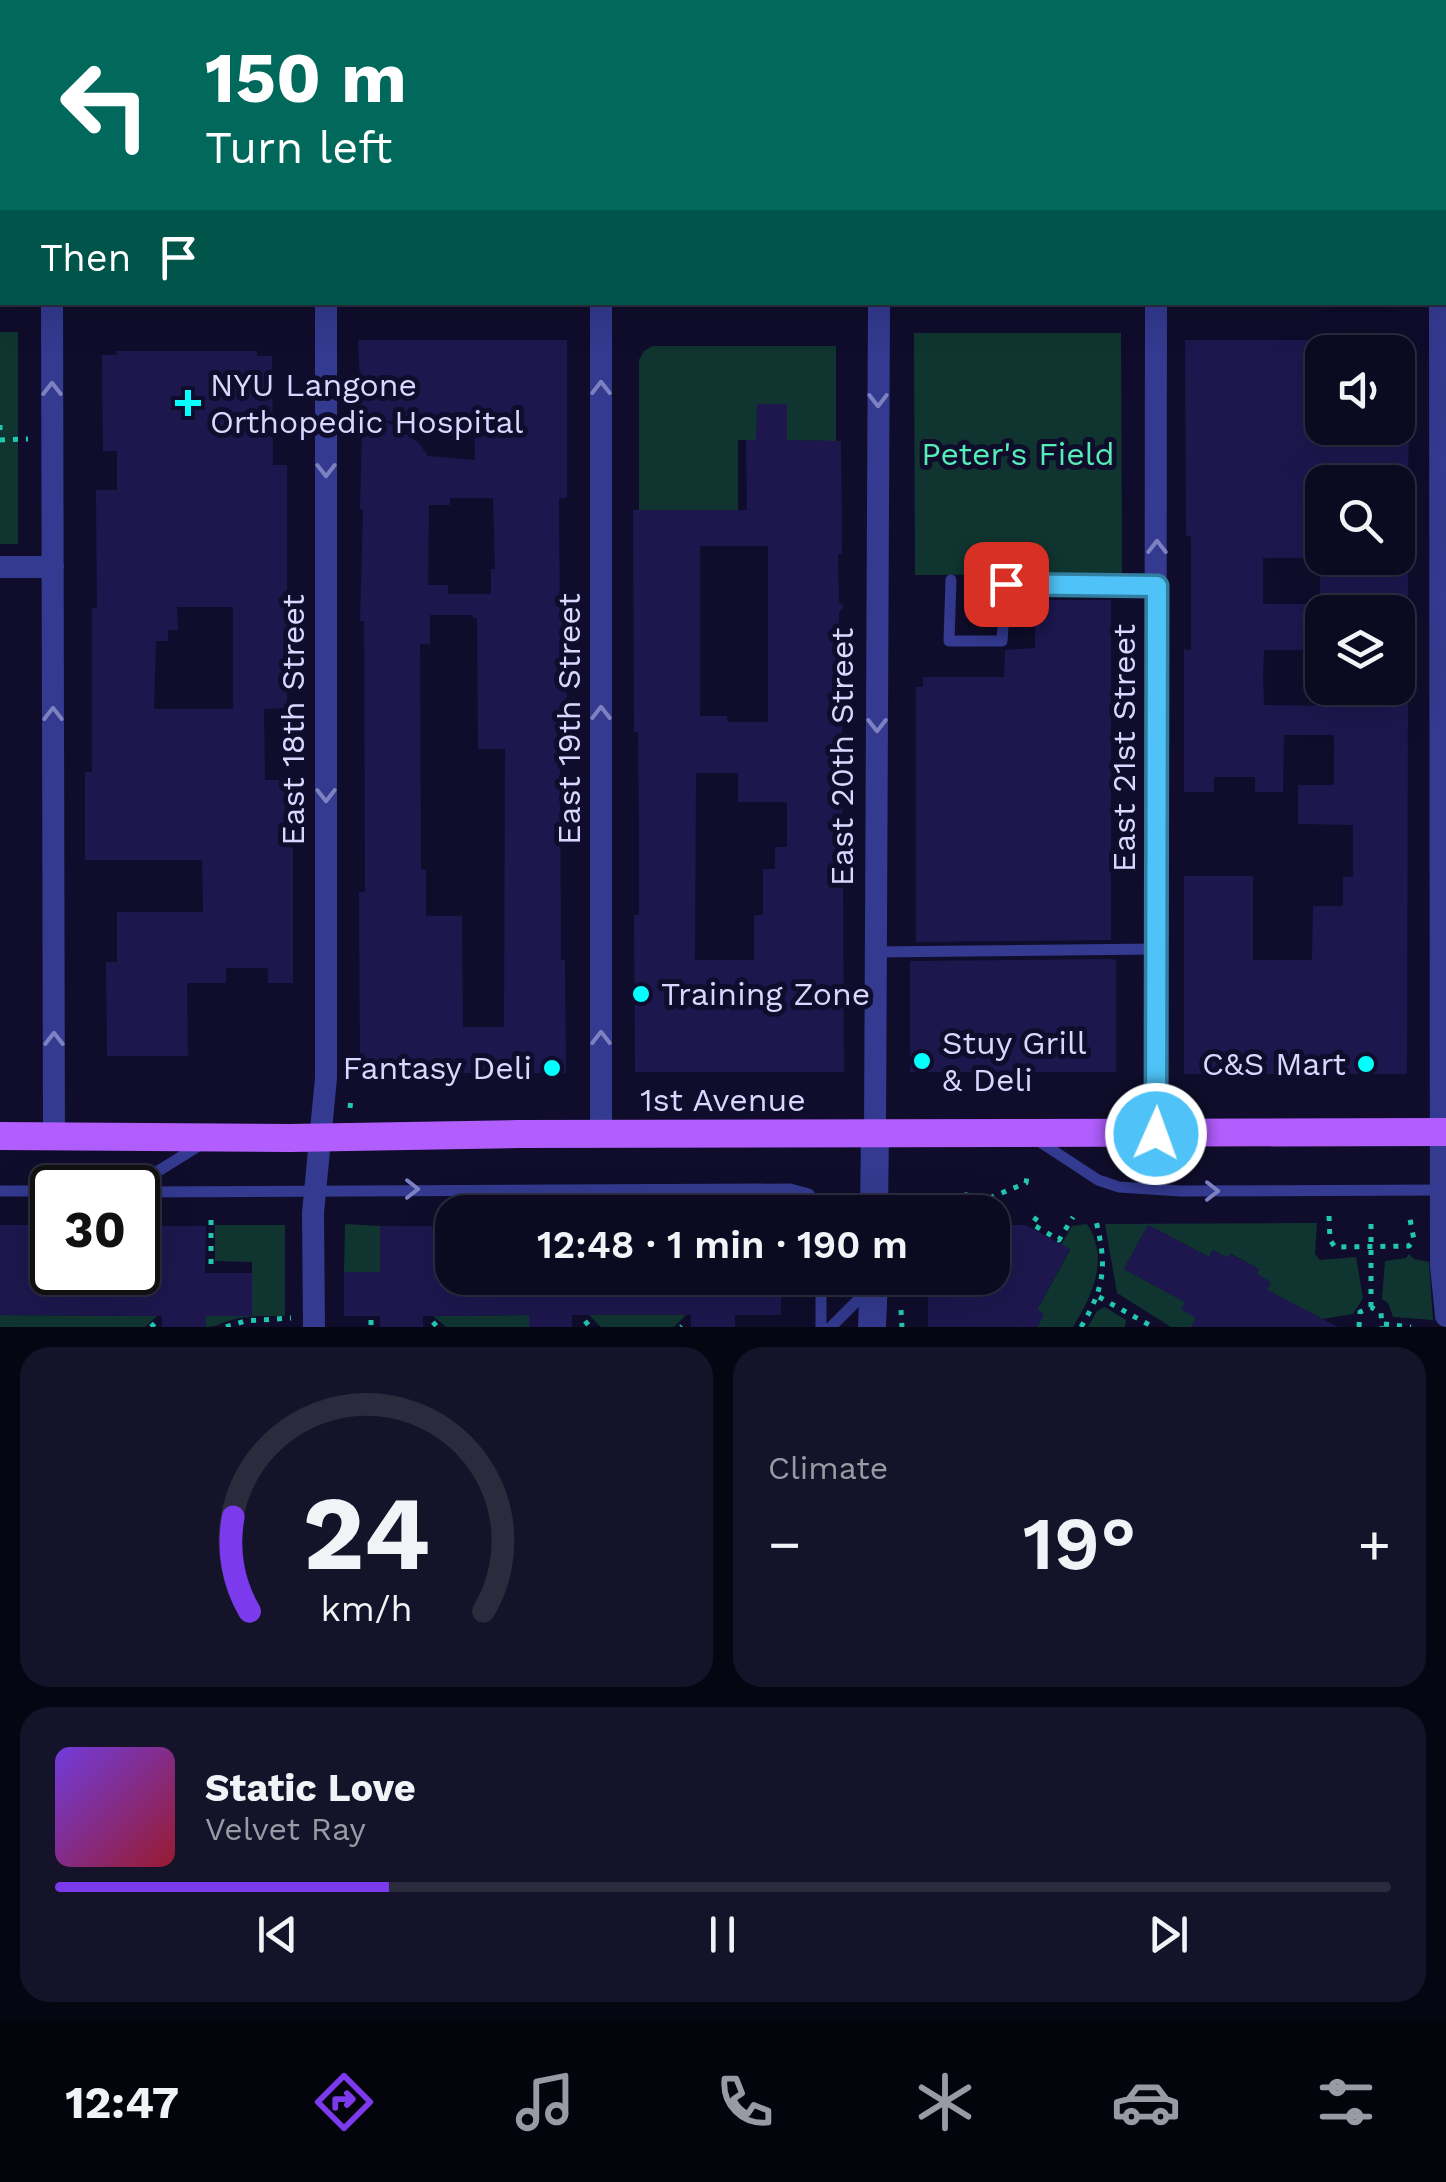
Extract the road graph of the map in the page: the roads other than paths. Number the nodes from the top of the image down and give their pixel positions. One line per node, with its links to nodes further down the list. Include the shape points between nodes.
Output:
1 (52, 305): 8 (street, one-way to 1)
2 (326, 305): 21 (street, East 18th Street, one-way to 21)
3 (601, 305): 18 (street, East 19th Street, one-way to 3)
4 (879, 305): 12 (street, East 20th Street, one-way to 12)
5 (1156, 305): 10 (street, East 21st Street, one-way to 5)
6 (1440, 305): 15 (street)
7 (0, 567): 8 (street)
8 (52, 567): 19 (street, one-way to 8)
9 (951, 580): 10 (lane, via 949,641 1002,641 1006,584)
10 (1157, 586): 11 (street, East 21st Street)
11 (1157, 949): 12 (lane); 16 (street, East 21st Street)
12 (877, 952): 13 (street, East 20th Street)
13 (875, 1132): 14 (main road, 1st Avenue); 18 (main road, 1st Avenue); 29 (street, East 20th Street)
14 (1025, 1132): 16 (main road, 1st Avenue); 25 (lane, one-way to 25, via 1118,1187)
15 (1444, 1132): 16 (main road, 1st Avenue); 25 (street)
16 (1156, 1134)
17 (0, 1136): 19 (main road, 1st Avenue)
18 (601, 1136): 21 (main road, 1st Avenue)
19 (54, 1137): 20 (main road, 1st Avenue)
20 (212, 1137): 21 (main road, 1st Avenue); 22 (lane)
21 (321, 1138): 24 (street, East 18th Street)
22 (160, 1170)
23 (0, 1190): 26 (lane)
24 (315, 1190): 27 (lane); 28 (lane, one-way to 28, via 790,1189); 34 (street, East 18th Street)
25 (1444, 1190): 33 (street, via 1440,1266)
26 (30, 1191)
27 (160, 1192)
28 (807, 1195)
29 (874, 1195)
30 (821, 1295): 35 (lane)
31 (861, 1295): 36 (lane)
32 (873, 1295): 37 (street)
33 (1446, 1316)
34 (314, 1327)
35 (821, 1327)
36 (831, 1327)
37 (872, 1327)

